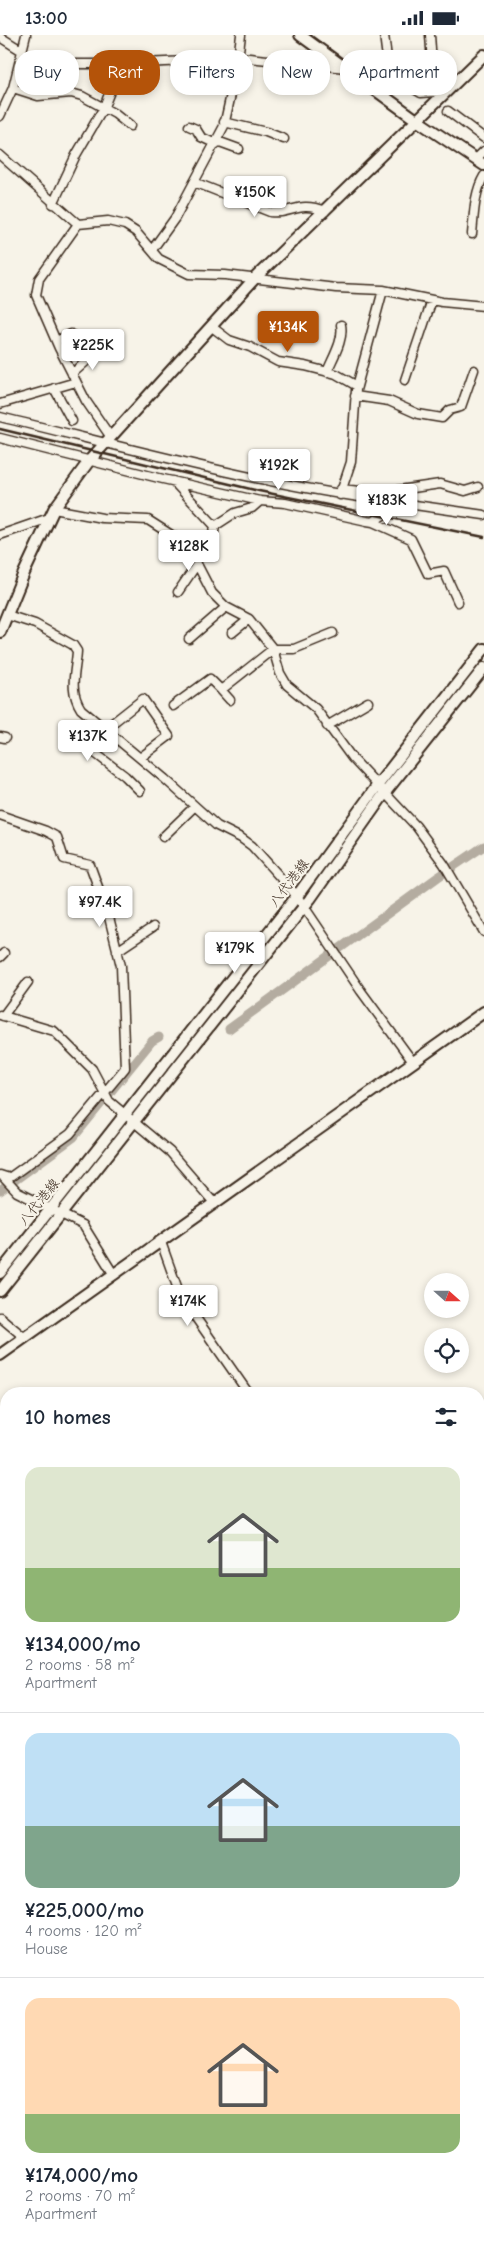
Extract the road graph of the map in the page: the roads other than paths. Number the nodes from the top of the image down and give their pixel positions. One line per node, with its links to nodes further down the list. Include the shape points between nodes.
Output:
1 (26, 35): 8 (street)
2 (241, 35): 9 (street)
3 (300, 35): 14 (main road)
4 (384, 35): 10 (street)
5 (430, 35): 11 (street)
6 (0, 37): 7 (street)
7 (17, 50)
8 (24, 50)
9 (239, 50)
10 (386, 50)
11 (431, 50)
12 (484, 55): 24 (main road)
13 (253, 59): 15 (street)
14 (340, 64)
15 (340, 67)
16 (15, 81): 17 (street)
17 (13, 88): 21 (street, via 38,96 71,93); 23 (street)
18 (109, 95): 21 (street)
19 (230, 95): 25 (street)
20 (383, 95): 24 (main road)
21 (103, 109): 26 (street); 37 (street)
22 (448, 111): 28 (street)
23 (0, 117)
24 (418, 121): 34 (main road); 38 (main road)
25 (224, 122): 29 (street); 30 (street)
26 (130, 126)
27 (188, 126): 30 (street, via 196,129 201,137)
28 (484, 138)
29 (284, 139)
30 (216, 143): 31 (street); 36 (street)
31 (239, 149)
32 (484, 151): 34 (street)
33 (0, 155): 37 (street)
34 (480, 162)
35 (484, 176): 40 (street, via 475,204)
36 (194, 182): 38 (street, via 270,212 305,207); 41 (street, via 175,219)
37 (53, 204): 39 (street)
38 (325, 211): 42 (main road)
39 (78, 224): 41 (street, via 108,221 125,225); 49 (street, via 39,279 37,287 36,295)
40 (472, 234)
41 (152, 250): 42 (street, via 159,259 189,274)
42 (254, 278): 43 (street); 47 (main road)
43 (383, 290): 44 (street); 56 (street)
44 (432, 300): 45 (street); 54 (street)
45 (484, 306)
46 (341, 325): 52 (street, via 340,340)
47 (212, 327): 52 (street, via 229,340 250,347 278,363); 63 (main road)
48 (71, 334): 49 (street)
49 (56, 341): 53 (street)
50 (99, 350): 53 (street)
51 (474, 370): 58 (street, via 461,407 450,410 442,418 418,414 389,401)
52 (328, 371): 56 (street)
53 (72, 374): 55 (street)
54 (405, 380)
55 (76, 382): 57 (street); 63 (street)
56 (357, 386): 58 (street)
57 (54, 388): 59 (street); 61 (street)
58 (355, 396): 67 (street, via 351,462)
59 (0, 404)
60 (0, 417): 63 (street)
61 (72, 421)
62 (0, 437): 64 (street)
63 (108, 439): 64 (main road); 67 (street, via 220,471)
64 (89, 461): 65 (street); 70 (main road)
65 (173, 481): 68 (street); 73 (street)
66 (478, 487): 67 (street, via 465,491 440,484 379,493)
67 (340, 492): 69 (street)
68 (260, 501): 72 (street, via 285,503); 73 (street)
69 (402, 503): 71 (street); 72 (street)
70 (52, 513): 74 (street); 75 (street, via 148,520); 80 (main road)
71 (484, 515)
72 (373, 522): 78 (street, via 411,539 428,574 444,571)
73 (215, 526): 75 (street, via 214,532)
74 (0, 535)
75 (195, 550): 76 (street)
76 (198, 564): 77 (street); 79 (street, via 212,593)
77 (178, 592)
78 (458, 602)
79 (226, 607): 81 (street); 85 (street)
80 (7, 615): 82 (main road); 93 (street, via 35,624 73,645 77,651 73,671 77,703)
81 (249, 619): 83 (street); 86 (street)
82 (0, 632)
83 (232, 633)
84 (332, 633): 86 (street, via 294,649)
85 (189, 639)
86 (273, 649): 89 (street); 94 (street, via 280,673 288,685 316,709)
87 (484, 649): 96 (main road, 八代港線)
88 (484, 668): 96 (main road, 八代港線)
89 (221, 690): 90 (street); 92 (street, via 210,679)
90 (230, 700)
91 (368, 702): 94 (street)
92 (172, 706)
93 (102, 726): 95 (street); 95 (street, via 143,699 169,736); 97 (street, via 83,744)
94 (328, 726): 96 (street)
95 (140, 758): 98 (street)
96 (381, 790): 101 (main road, 八代港線); 102 (main road, 八代港線); 104 (street, via 416,826 444,865)
97 (140, 791)
98 (195, 806): 100 (street); 101 (street, via 217,826 252,846)
99 (0, 815): 105 (street, via 57,837 64,859 90,865)
100 (163, 837)
101 (297, 896): 102 (street); 111 (main road, 八代港線)
102 (304, 906): 109 (street); 111 (main road, 八代港線)
103 (153, 927): 105 (street)
104 (484, 932)
105 (118, 951): 110 (street, via 125,1068)
106 (28, 982): 108 (street)
107 (484, 1012): 109 (main road)
108 (2, 1016): 110 (street, via 54,1031 92,1069)
109 (413, 1062): 113 (main road)
110 (105, 1092): 111 (street, via 109,1101); 112 (street, via 70,1134 9,1178)
111 (130, 1118): 113 (street, via 170,1152); 114 (main road, 八代港線); 115 (main road, 八代港線)
112 (3, 1177): 114 (street, via 17,1192)
113 (215, 1204): 116 (main road)
114 (51, 1209): 115 (street); 117 (main road, 八代港線)
115 (62, 1215): 118 (street, via 83,1225); 119 (main road, 八代港線)
116 (161, 1242): 118 (main road); 123 (street, via 180,1295)
117 (0, 1273)
118 (114, 1275): 121 (main road)
119 (0, 1291)
120 (0, 1317): 121 (street)
121 (24, 1338): 122 (main road)
122 (0, 1355)
123 (244, 1387)

